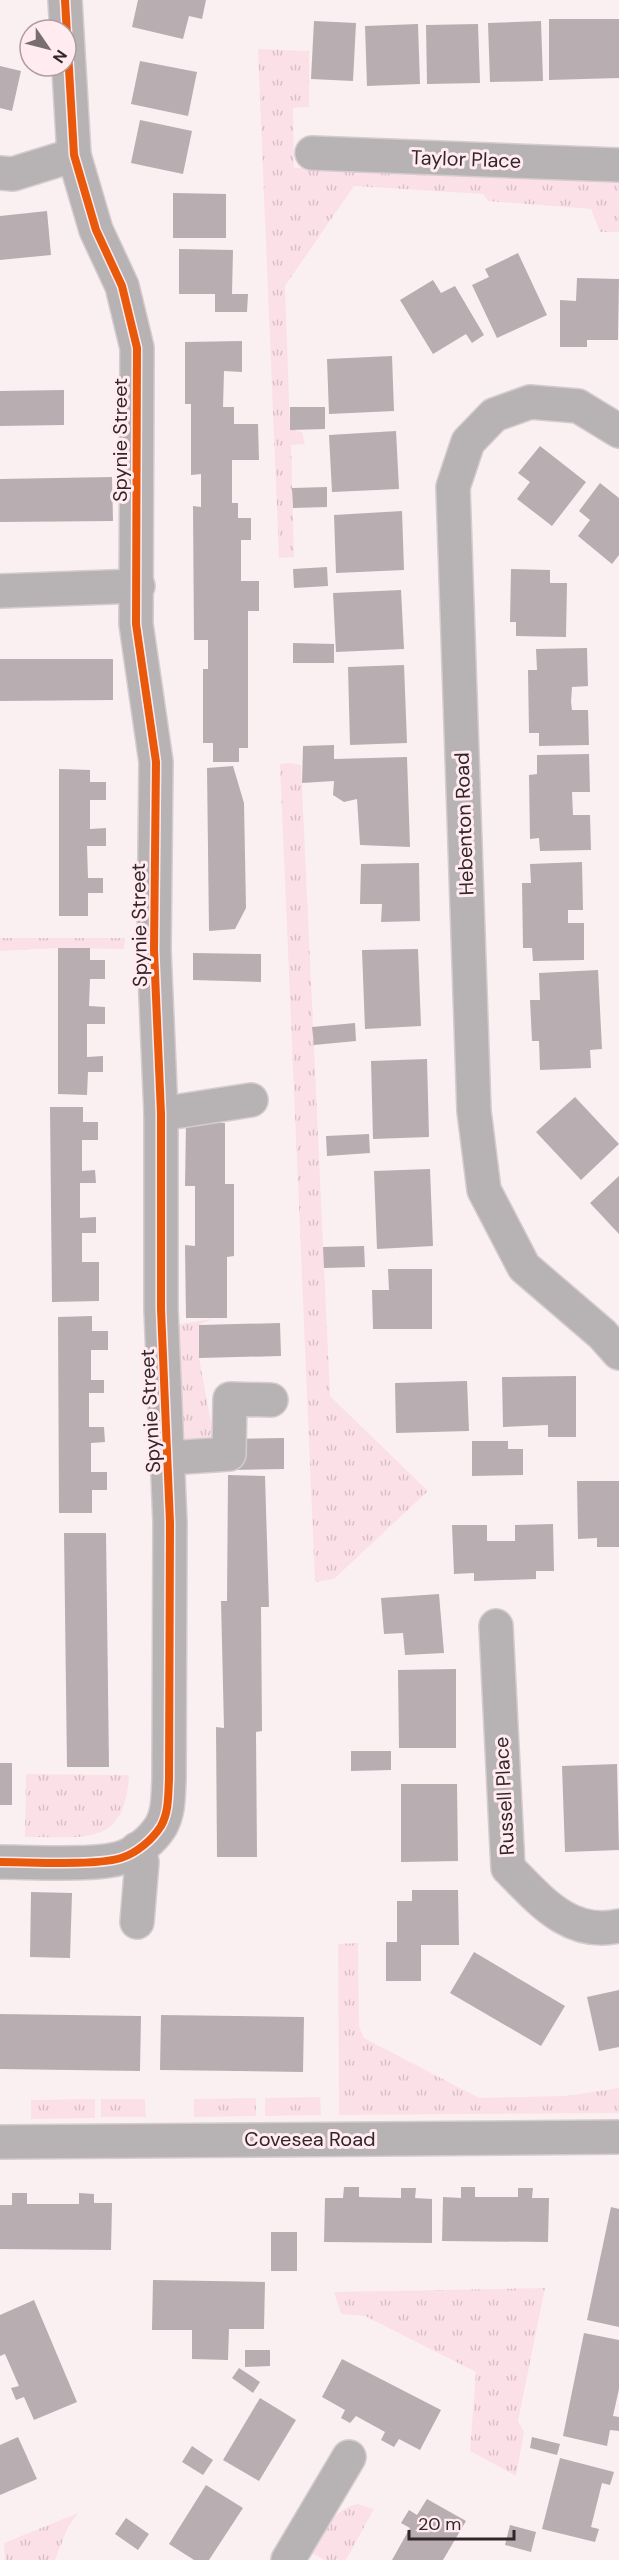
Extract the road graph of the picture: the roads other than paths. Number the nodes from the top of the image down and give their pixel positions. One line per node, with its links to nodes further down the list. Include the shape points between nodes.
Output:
1 (65, 0): 3 (street, Spynie Street)
2 (312, 153): 4 (street, Taylor Place)
3 (74, 155): 5 (street, via 12,174); 7 (street, Spynie Street, via 96,230 122,286 137,348)
4 (619, 165)
5 (0, 173)
6 (619, 431): 11 (street, Hebenton Road, via 578,406 530,402 494,415 468,442 453,487 474,1111 484,1190 524,1267)
7 (138, 586): 8 (street); 10 (street, Spynie Street, via 136,624 156,762 154,951)
8 (0, 591)
9 (251, 1100): 10 (street)
10 (161, 1113): 13 (street, Spynie Street, via 161,1309)
11 (614, 1335)
12 (272, 1400): 13 (street, via 230,1399 229,1454)
13 (169, 1458): 15 (street, Spynie Street, via 168,1805 162,1825)
14 (496, 1626): 18 (street, Russell Place, via 508,1868 543,1904 569,1922 601,1930)
15 (137, 1849): 16 (street, via 103,1860); 17 (street, via 142,1862)
16 (0, 1862)
17 (137, 1922)
18 (619, 1926)
19 (619, 2137): 20 (street, Covesea Road)
20 (0, 2142)
21 (349, 2457): 22 (street)
22 (288, 2560)

